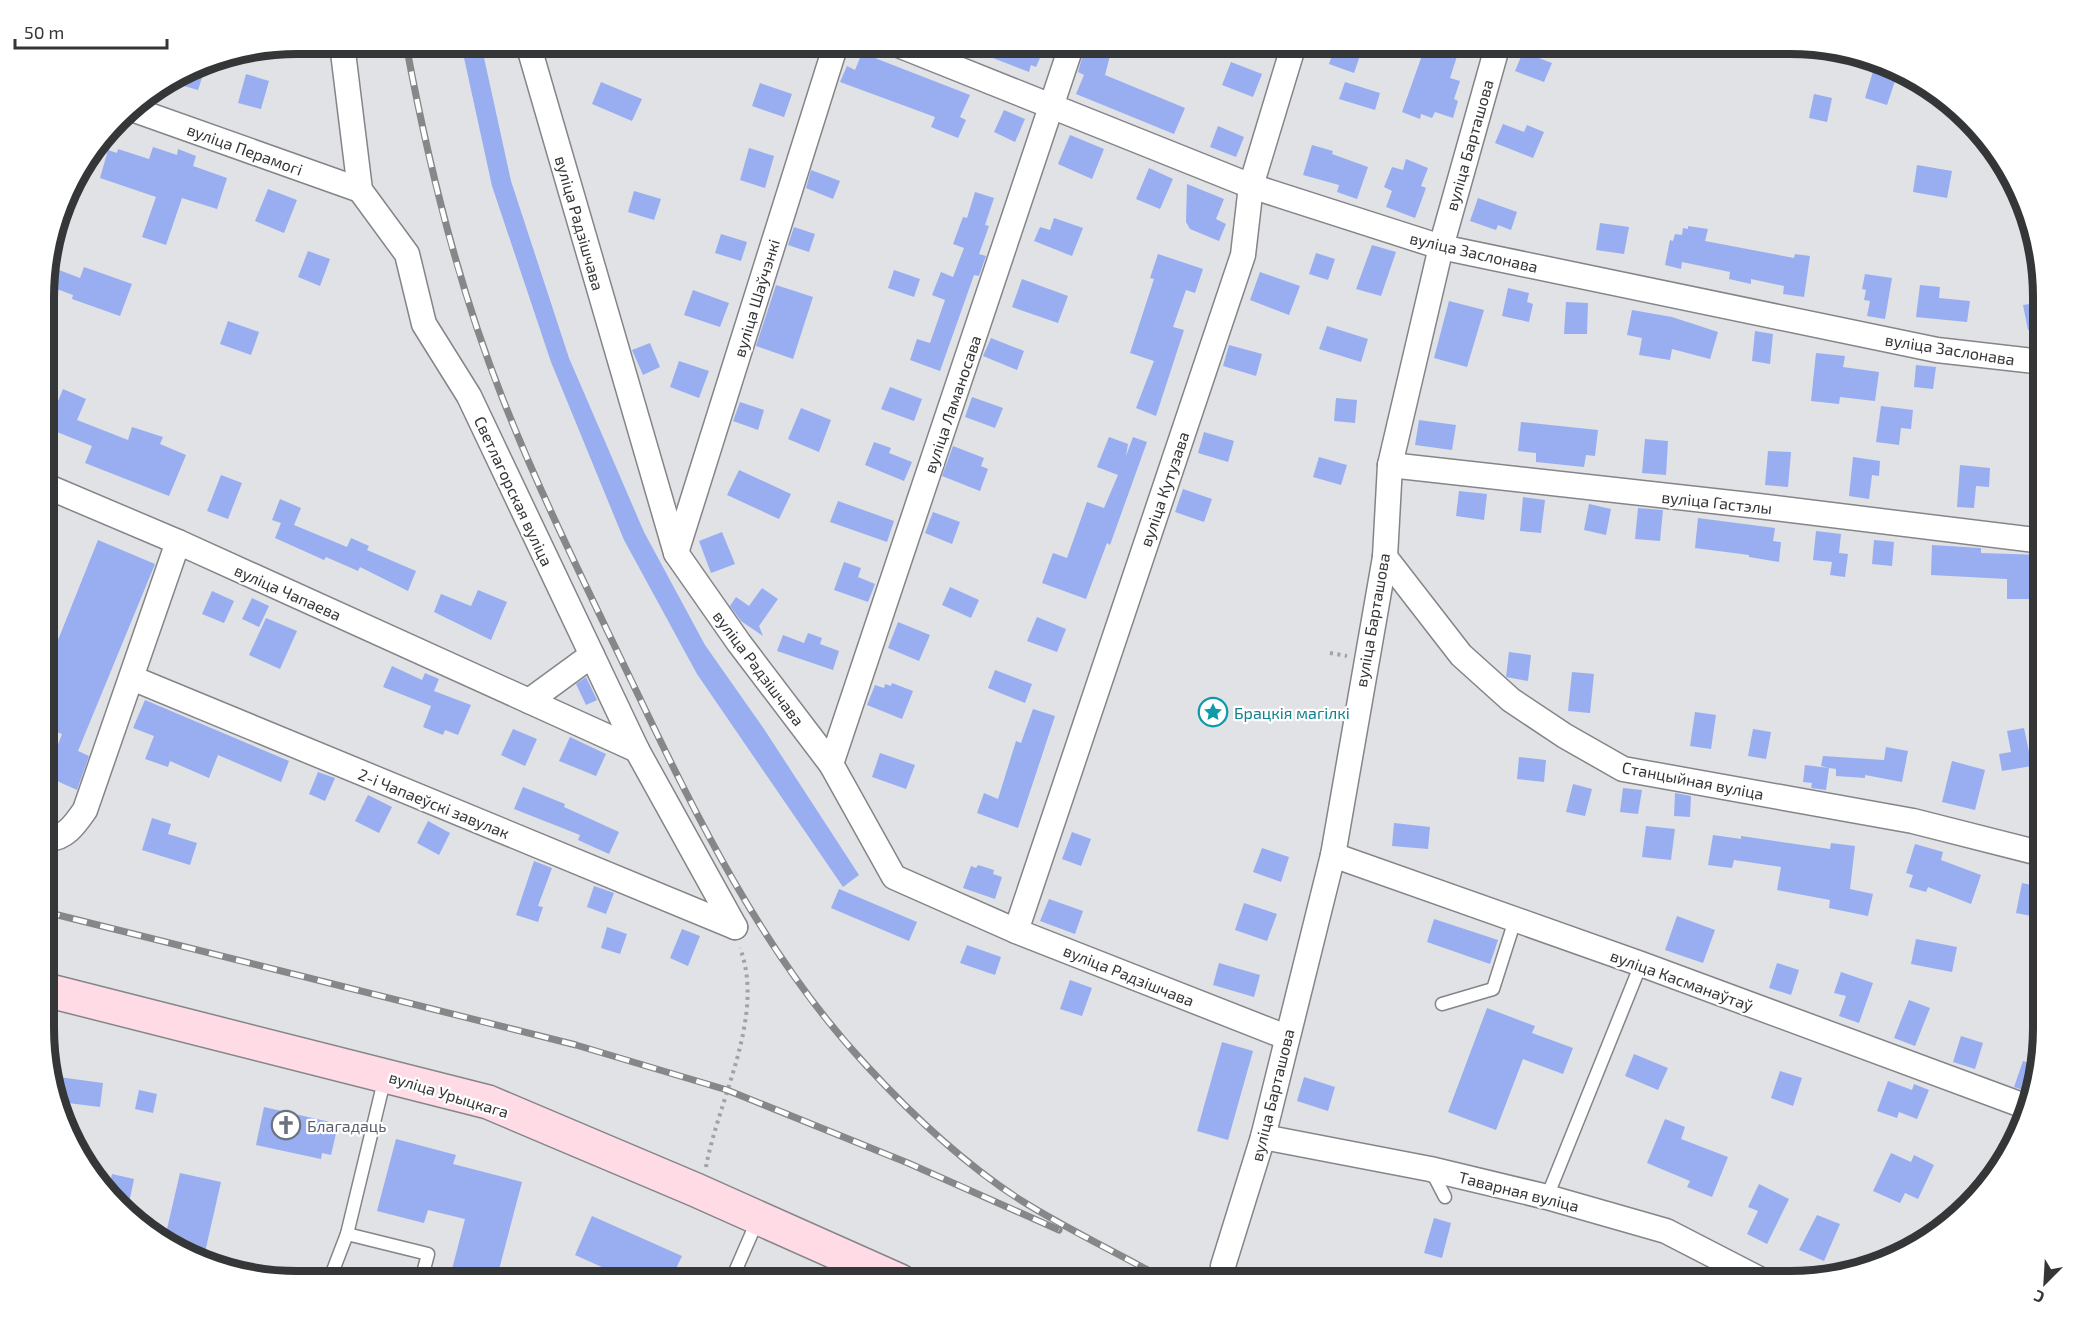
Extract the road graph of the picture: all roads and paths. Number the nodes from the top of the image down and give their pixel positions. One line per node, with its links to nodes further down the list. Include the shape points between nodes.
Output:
1 (343, 54): 11 (street, Светлагорская вуліца)
2 (531, 54): 18 (street, вуліца Радзішчава)
3 (833, 54): 18 (street, вуліца Шаўчэнкі)
4 (920, 54): 8 (street, вуліца Заслонава)
5 (1069, 54): 8 (street, вуліца Ламаносава)
6 (1291, 54): 10 (street, вуліца Кутузава)
7 (1495, 54): 12 (street, вуліца Барташова)
8 (1052, 108): 10 (street, вуліца Заслонава); 24 (street, вуліца Ламаносава)
9 (140, 112): 11 (street, вуліца Перамогі)
10 (1251, 186): 12 (street, вуліца Заслонава); 30 (street, вуліца Кутузава, via 1243,255)
11 (360, 190): 20 (street, Светлагорская вуліца, via 406,254 424,324 469,396)
12 (1441, 247): 13 (street, вуліца Заслонава, via 1937,350); 14 (street, вуліца Барташова)
13 (2033, 361)
14 (1390, 465): 16 (street, вуліца Гастэлы); 19 (street, вуліца Барташова)
15 (54, 489): 17 (street, вуліца Чапаева)
16 (2033, 540)
17 (178, 542): 21 (street); 22 (street, вуліца Чапаева)
18 (676, 553): 24 (street, вуліца Радзішчава)
19 (1385, 557): 26 (street, Станцыйная вуліца, via 1461,655 1510,700 1623,769 1913,821); 27 (street, вуліца Барташова)
20 (592, 655): 22 (street); 23 (street, Светлагорская вуліца)
21 (132, 678): 25 (street, via 85,810 70,830); 29 (street, 2-і Чапаеўскі завулак)
22 (529, 701): 23 (street, вуліца Чапаева)
23 (637, 750): 29 (street, Светлагорская вуліца)
24 (831, 764): 30 (street, вуліца Радзішчава, via 894,878)
25 (54, 838)
26 (2033, 851)
27 (1333, 855): 28 (street, вуліца Касманаўтаў); 34 (street, вуліца Барташова)
28 (1515, 920): 31 (street, вуліца Касманаўтаў); 33 (lane, via 1493,988)
29 (735, 927): 39 (path, via 748,984 738,1059)
30 (1016, 931): 34 (street, вуліца Радзішчава)
31 (1641, 964): 36 (street, вуліца Касманаўтаў); 41 (lane)
32 (54, 992): 35 (main road, вуліца Урыцкага)
33 (1442, 1004)
34 (1286, 1037): 37 (street, вуліца Барташова)
35 (386, 1075): 39 (main road, вуліца Урыцкага, via 488,1102); 43 (lane)
36 (2021, 1104)
37 (1263, 1137): 38 (street, Таварная вуліца); 44 (street, вуліца Барташова)
38 (1430, 1169): 40 (lane); 41 (street, Таварная вуліца)
39 (696, 1190): 42 (main road, вуліца Урыцкага)
40 (1445, 1197)
41 (1548, 1197): 49 (street, Таварная вуліца, via 1665,1231)
42 (758, 1218): 47 (lane); 48 (main road, вуліца Урыцкага)
43 (347, 1234): 45 (lane); 46 (lane, via 428,1254)
44 (1223, 1266)
45 (333, 1271)
46 (424, 1271)
47 (736, 1271)
48 (877, 1271)
49 (1743, 1271)

